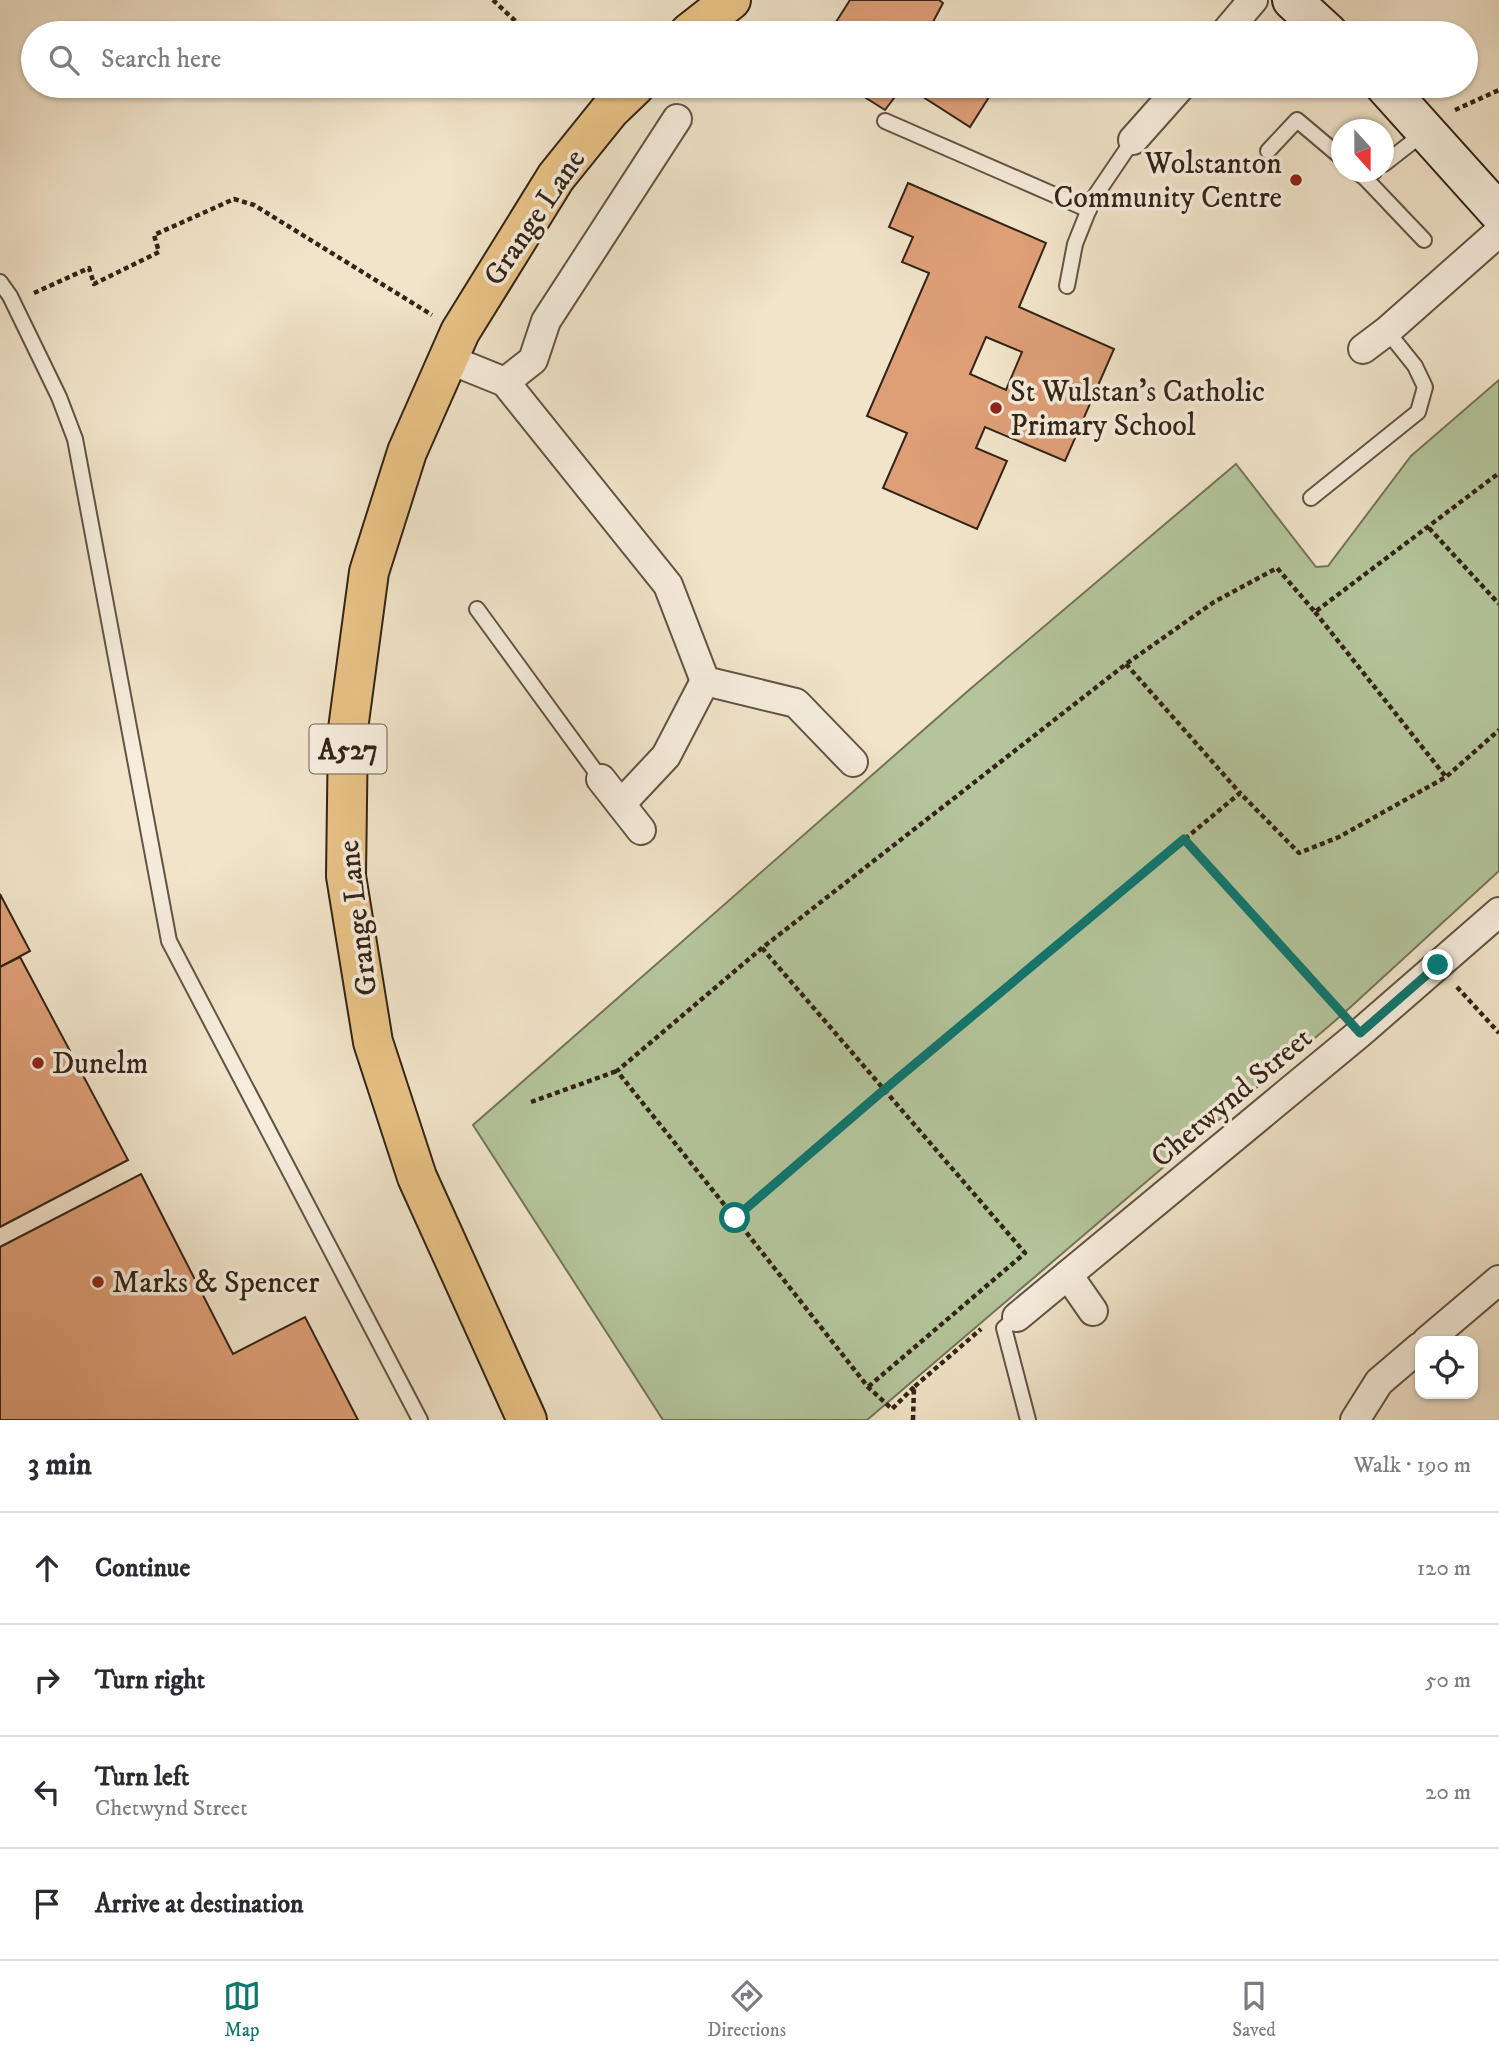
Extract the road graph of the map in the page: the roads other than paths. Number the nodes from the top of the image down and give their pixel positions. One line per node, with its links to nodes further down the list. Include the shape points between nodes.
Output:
1 (731, 0): 4 (highway)
2 (1253, 0): 5 (street)
3 (1293, 0): 6 (main road)
4 (704, 21)
5 (1235, 21)
6 (1315, 21)
7 (622, 98): 26 (highway, Grange Lane / A527, via 556,177)
8 (1170, 98): 13 (street)
9 (1396, 98): 12 (main road)
10 (677, 119): 28 (street, via 546,321 533,360)
11 (885, 121): 18 (lane)
12 (1423, 128): 16 (lane); 19 (main road)
13 (1133, 140): 18 (lane)
14 (1331, 149): 15 (lane, via 1297,120)
15 (1268, 151)
16 (1394, 155)
17 (1372, 182): 21 (lane)
18 (1089, 210): 23 (lane, via 1075,244)
19 (1499, 213)
20 (1499, 232): 25 (street)
21 (1424, 240)
22 (0, 282): 24 (lane)
23 (1067, 286)
24 (5, 299): 43 (lane, via 59,397 75,439 169,941)
25 (1387, 331): 27 (street); 29 (lane, via 1415,366 1424,387 1418,412)
26 (454, 345): 28 (street); 44 (highway, Grange Lane / A527, via 407,452 369,572 348,729 346,876 373,1042 417,1177)
27 (1363, 348)
28 (505, 382): 31 (street, via 668,585)
29 (1311, 498)
30 (477, 609): 33 (lane)
31 (705, 681): 32 (street, via 796,703); 34 (street, via 666,756)
32 (853, 762)
33 (601, 779): 34 (street)
34 (621, 804): 35 (street)
35 (641, 830)
36 (1499, 912): 37 (street, Chetwynd Street)
37 (1068, 1275): 39 (street); 40 (street, Chetwynd Street)
38 (1494, 1292): 41 (street)
39 (1093, 1311)
40 (1017, 1317): 45 (lane, via 1004,1328)
41 (1434, 1336)
42 (1415, 1351): 46 (street, via 1379,1382)
43 (420, 1420)
44 (527, 1420)
45 (1028, 1420)
46 (1355, 1420)

